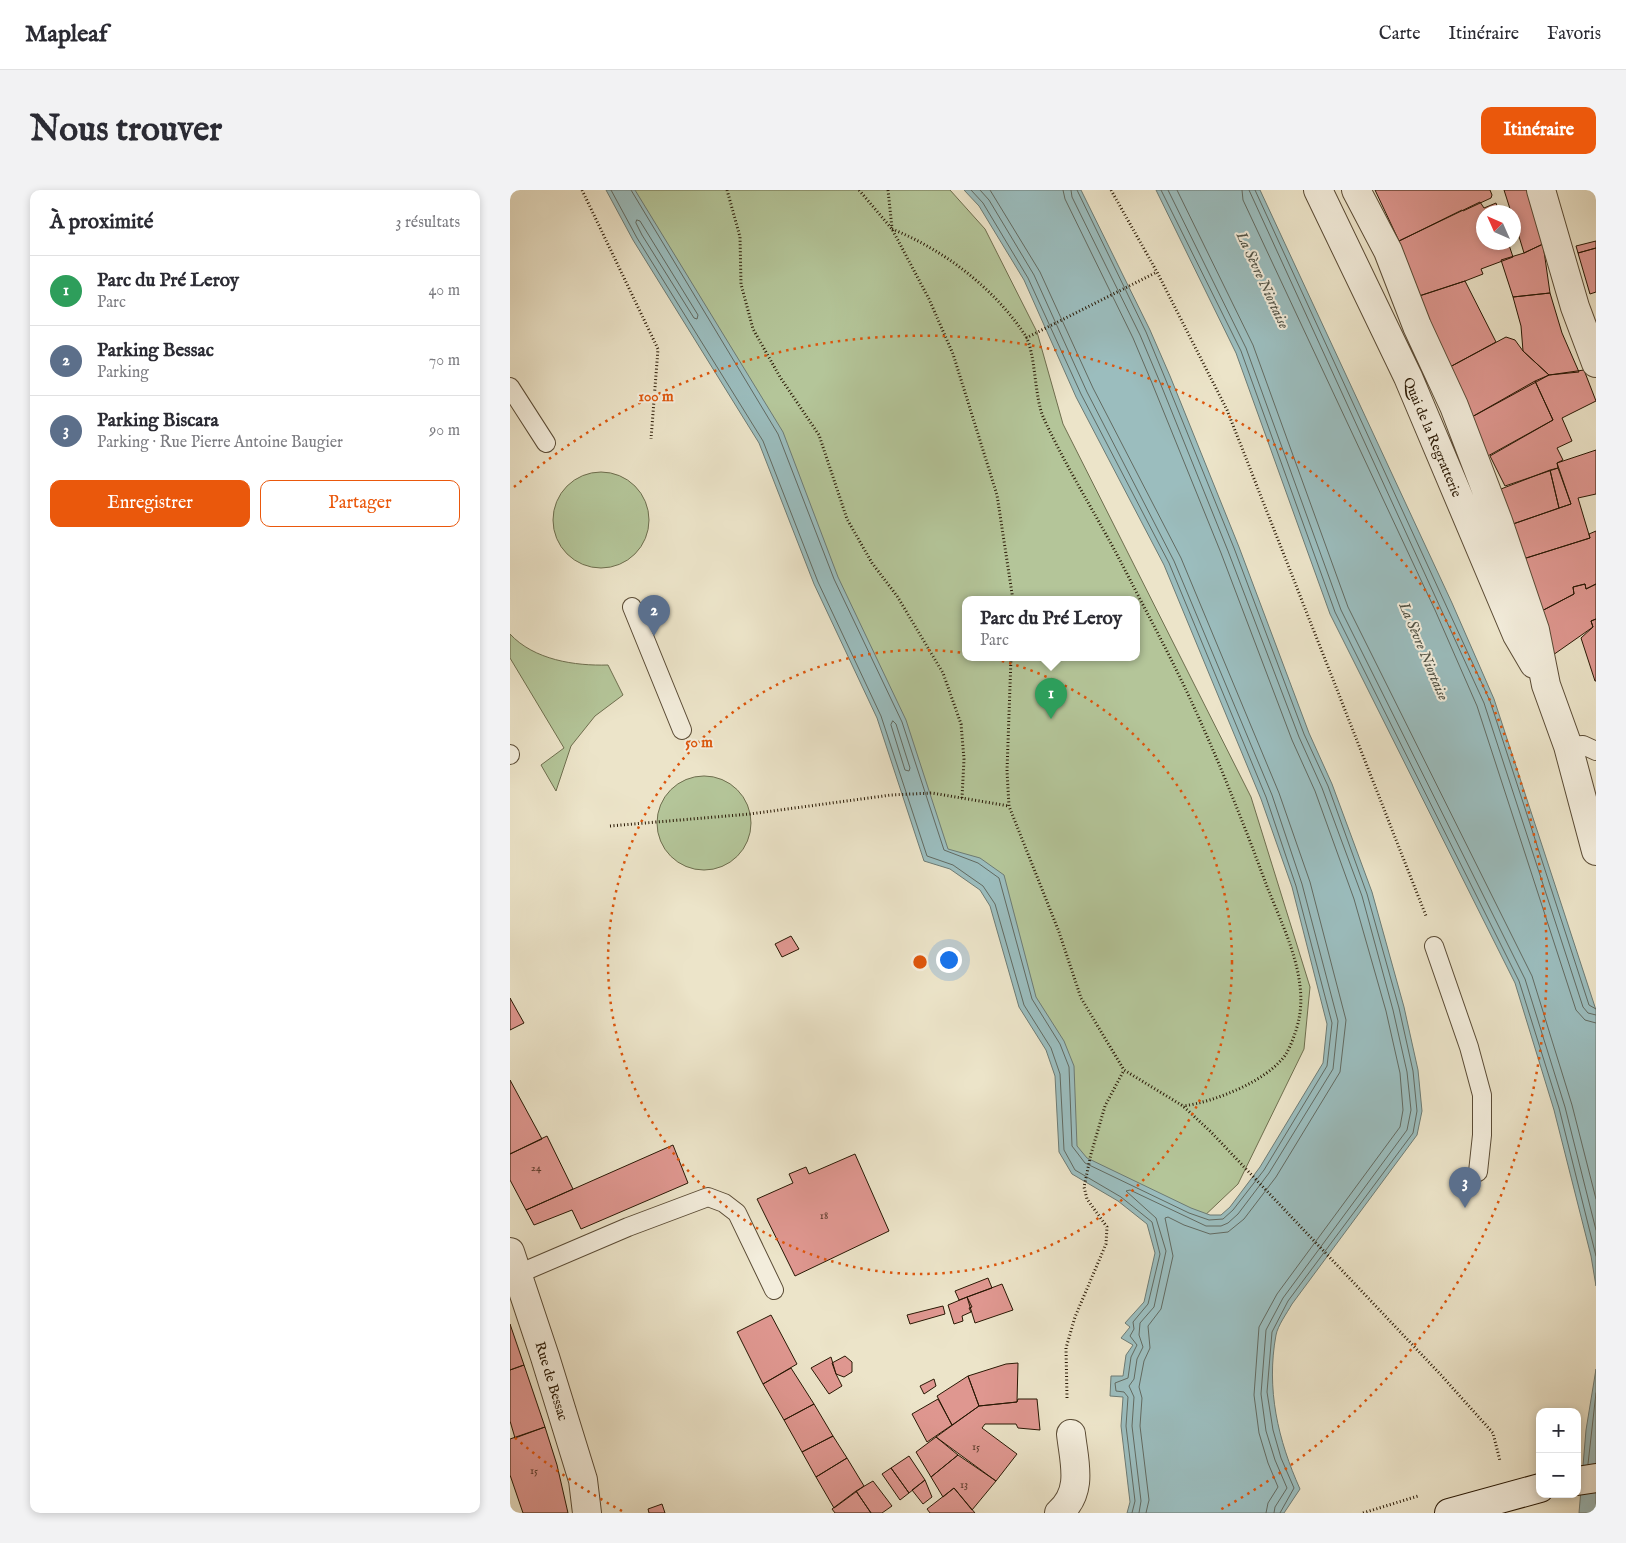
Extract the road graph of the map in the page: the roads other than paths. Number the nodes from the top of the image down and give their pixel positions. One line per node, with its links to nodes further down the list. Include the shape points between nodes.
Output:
1 (1318, 190): 8 (street, Quai de la Regratterie, via 1408,377 1517,635)
2 (1356, 190): 8 (street, Quai de la Regratterie, via 1388,251 1498,520 1535,630)
3 (1541, 190): 4 (street, via 1574,307)
4 (1596, 363)
5 (510, 387): 6 (lane)
6 (546, 443)
7 (632, 607): 9 (lane)
8 (1546, 685): 10 (street, Quai de la Regratterie)
9 (682, 730)
10 (1568, 746): 11 (lane, via 1583,745); 12 (street, Quai de la Regratterie)
11 (1596, 751)
12 (1596, 851)
13 (1434, 946): 14 (lane, via 1482,1095)
14 (1478, 1172)
15 (514, 1263): 16 (lane, via 628,1228 708,1197 737,1213); 19 (street, Rue de Bessac, via 583,1480)
16 (774, 1290)
17 (1070, 1434): 20 (street, via 1076,1482 1073,1497)
18 (1536, 1489): 21 (street)
19 (587, 1513)
20 (1059, 1513)
21 (1449, 1513)

